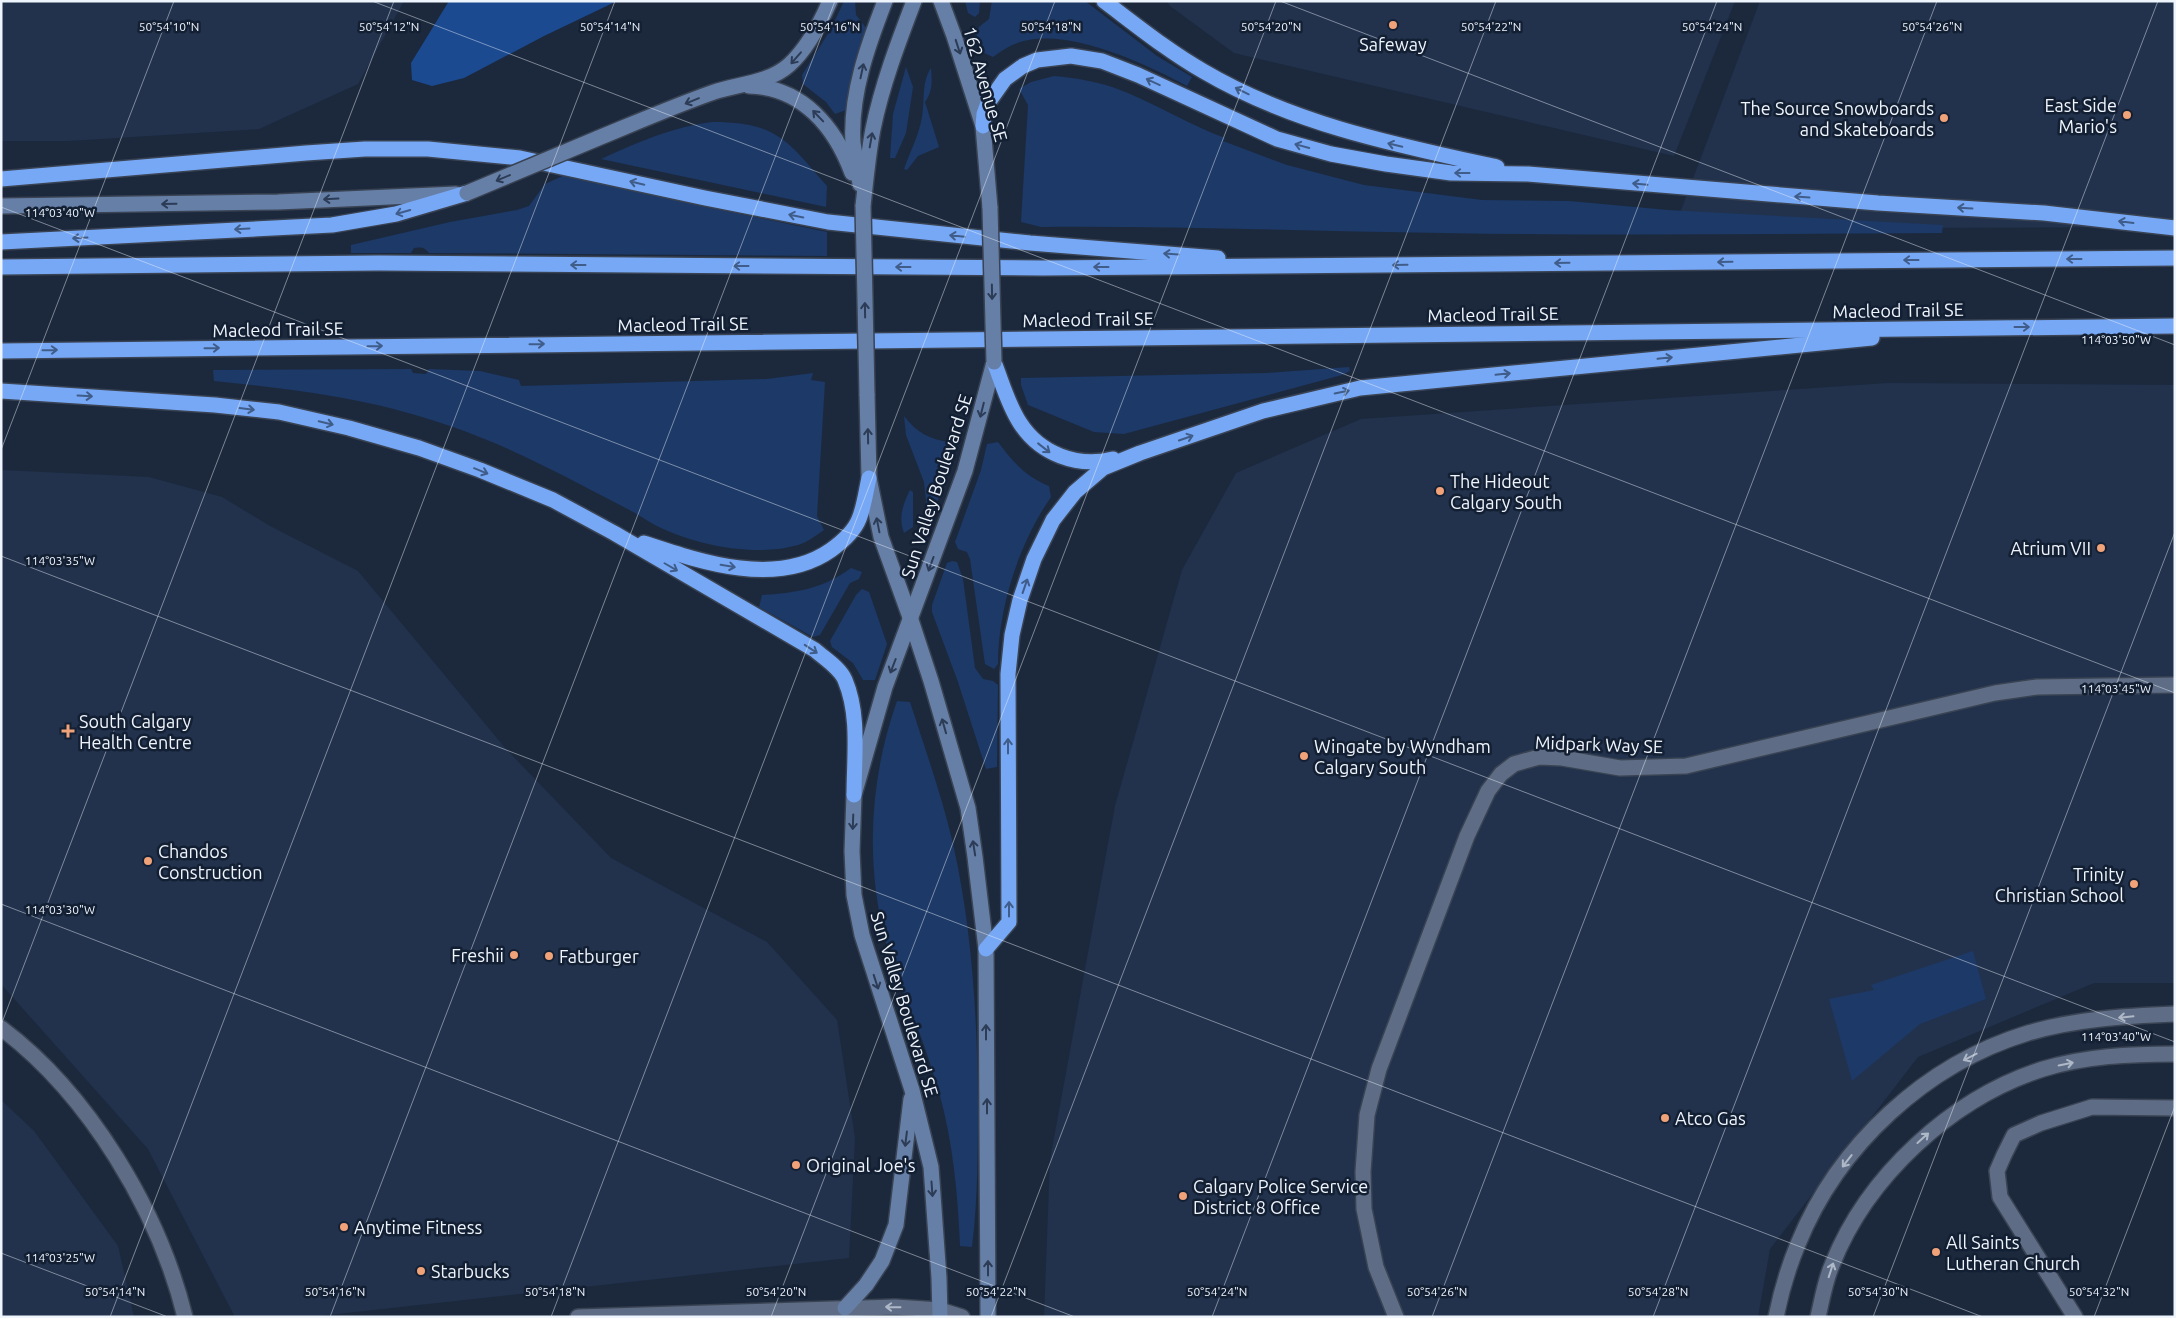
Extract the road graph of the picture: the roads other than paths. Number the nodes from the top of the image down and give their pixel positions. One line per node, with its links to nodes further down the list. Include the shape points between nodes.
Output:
1 (830, 1): 6 (main road, one-way to 6, via 812,35 788,66 768,77)
2 (885, 1): 12 (main road, one-way to 2, via 853,141 856,100 865,54)
3 (914, 1): 12 (main road, one-way to 3, via 868,157 879,104)
4 (941, 1): 7 (main road, 162 Avenue SE, one-way to 7)
5 (1104, 1): 8 (highway, one-way to 5, via 1391,144 1326,126 1268,104 1203,71)
6 (738, 86): 10 (main road, one-way to 10, bridge, via 596,139); 12 (main road, one-way to 6, via 846,158 818,115 802,101 783,92)
7 (982, 126): 8 (highway, one-way to 7, via 1451,174 1331,154 1277,139 1102,61 1071,56 1037,60 1005,79 988,103); 21 (main road, 162 Avenue SE, one-way to 21, bridge, via 990,208)
8 (1528, 174): 13 (highway, one-way to 8, via 2044,213 1878,203)
9 (1, 179): 16 (highway, one-way to 9, via 1030,244 828,222 520,158 428,149 316,152)
10 (467, 193): 11 (main road, one-way to 11, via 278,202); 14 (highway, one-way to 14, via 396,214 332,224)
11 (1, 206)
12 (863, 206): 24 (main road, Sun Valley Boulevard SE, one-way to 12, bridge)
13 (2175, 228)
14 (1, 242)
15 (2175, 258): 16 (highway, one-way to 16)
16 (1325, 266): 17 (highway, one-way to 17, via 1043,268 369,263)
17 (1, 267)
18 (2175, 326): 19 (highway, Macleod Trail SE, one-way to 18)
19 (1973, 328): 20 (highway, Macleod Trail SE, one-way to 19); 23 (highway, one-way to 19, via 1263,411 1360,388)
20 (1, 351)
21 (994, 362): 23 (highway, one-way to 23, via 1019,422 1052,454 1079,462 1100,462); 26 (main road, Sun Valley Boulevard SE, one-way to 26, via 965,470)
22 (1, 391): 25 (highway, one-way to 25, via 215,405 278,412 349,428 480,470 553,500)
23 (1140, 453): 29 (highway, one-way to 23, via 1009,922 1008,674 1020,600 1034,559 1053,520 1075,492 1103,468)
24 (869, 478): 25 (highway, one-way to 24, via 728,567 774,568 798,564 821,557 850,534 859,519); 26 (main road, Sun Valley Boulevard SE, one-way to 24, via 881,537)
25 (614, 533): 28 (highway, one-way to 28, via 815,650 832,664 844,679 853,709)
26 (911, 620): 28 (main road, Sun Valley Boulevard SE, one-way to 28, via 885,687); 29 (main road, Sun Valley Boulevard SE, one-way to 26, via 968,808)
27 (2175, 685): 41 (street, Midpark Way SE, via 2037,687 1995,693 1686,766 1620,768 1539,757 1514,764 1501,774 1488,790 1468,836 1379,1069 1368,1114 1363,1172 1364,1209 1376,1267)
28 (854, 795): 33 (main road, Sun Valley Boulevard SE, one-way to 33, via 854,895 862,935)
29 (986, 949): 40 (main road, Sun Valley Boulevard SE, one-way to 29)
30 (2175, 1014): 42 (street, one-way to 42, via 2070,1022 1992,1046 1941,1073 1885,1117 1838,1171 1797,1245)
31 (1, 1028): 37 (street, via 48,1070 88,1116 113,1152 138,1193 156,1233)
32 (2175, 1054): 43 (street, one-way to 32, via 1831,1266 1863,1208 1900,1161 1941,1122 1978,1098 2044,1069 2121,1054)
33 (912, 1090): 35 (main road, one-way to 35, via 896,1225 882,1260 866,1285); 36 (main road, Sun Valley Boulevard SE, one-way to 36, via 931,1167)
34 (2175, 1108): 44 (street, via 2092,1107 2014,1135 2004,1155 1997,1170 2000,1197)
35 (845, 1308): 36 (street, one-way to 35, via 895,1307); 38 (street)
36 (940, 1314): 39 (street)
37 (186, 1317)
38 (578, 1317)
39 (962, 1317)
40 (988, 1317)
41 (1396, 1317)
42 (1776, 1317)
43 (1818, 1317)
44 (2075, 1317)

